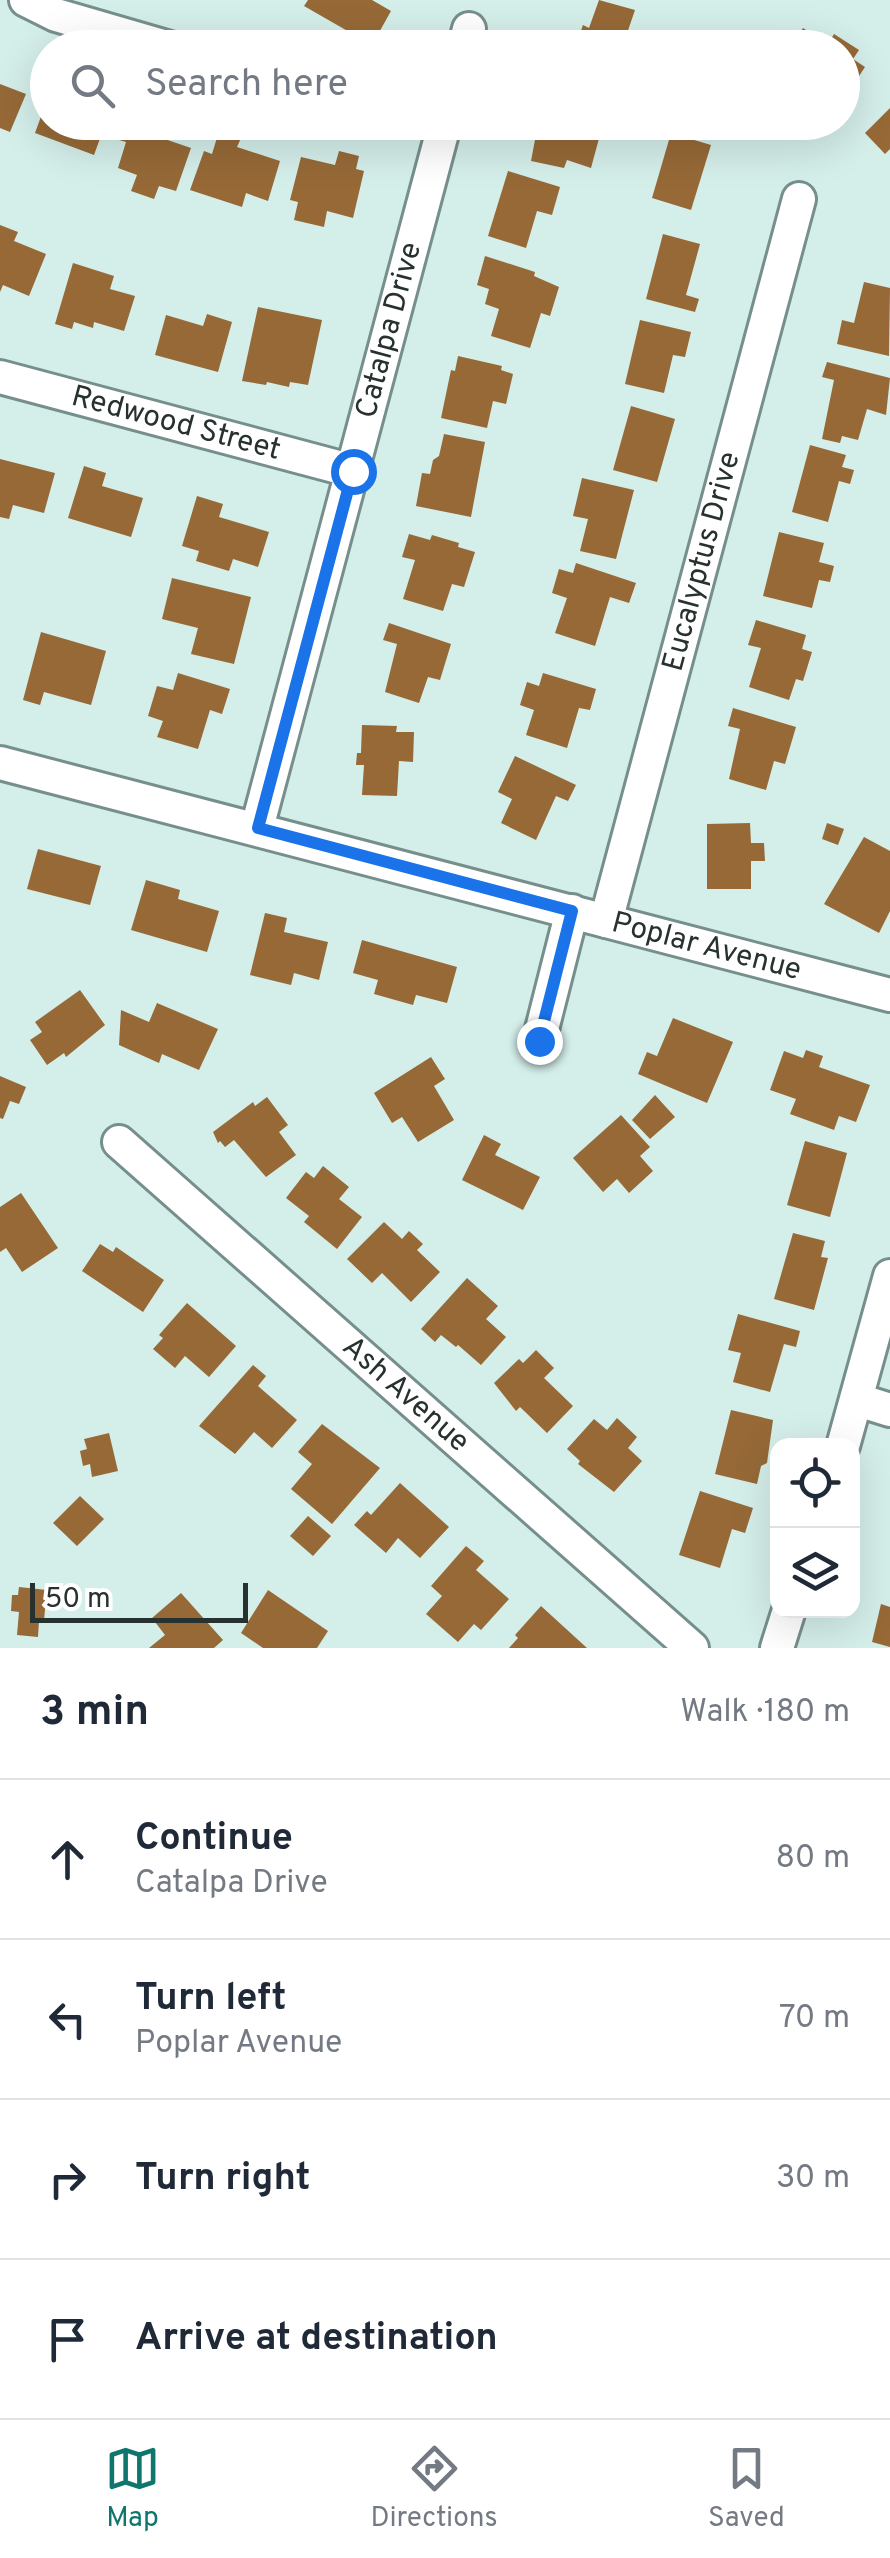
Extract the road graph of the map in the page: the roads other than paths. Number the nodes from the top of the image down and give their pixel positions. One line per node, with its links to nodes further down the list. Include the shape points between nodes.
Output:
1 (26, 0): 2 (street)
2 (60, 7): 3 (street)
3 (122, 30)
4 (436, 140): 7 (street, Catalpa Drive)
5 (798, 200): 11 (street, Eucalyptus Drive)
6 (0, 377): 7 (street, Redwood Street)
7 (353, 471): 9 (street, Catalpa Drive)
8 (0, 763): 9 (street, Poplar Avenue)
9 (258, 828): 10 (street, Poplar Avenue)
10 (572, 911): 11 (street, Poplar Avenue); 13 (street)
11 (606, 921): 12 (street, Poplar Avenue)
12 (890, 995)
13 (539, 1041)
14 (119, 1142): 20 (street, Ash Avenue)
15 (890, 1276): 16 (street)
16 (858, 1400): 17 (street); 18 (street)
17 (890, 1410)
18 (846, 1438)
19 (786, 1618): 21 (street)
20 (692, 1648)
21 (777, 1648)

